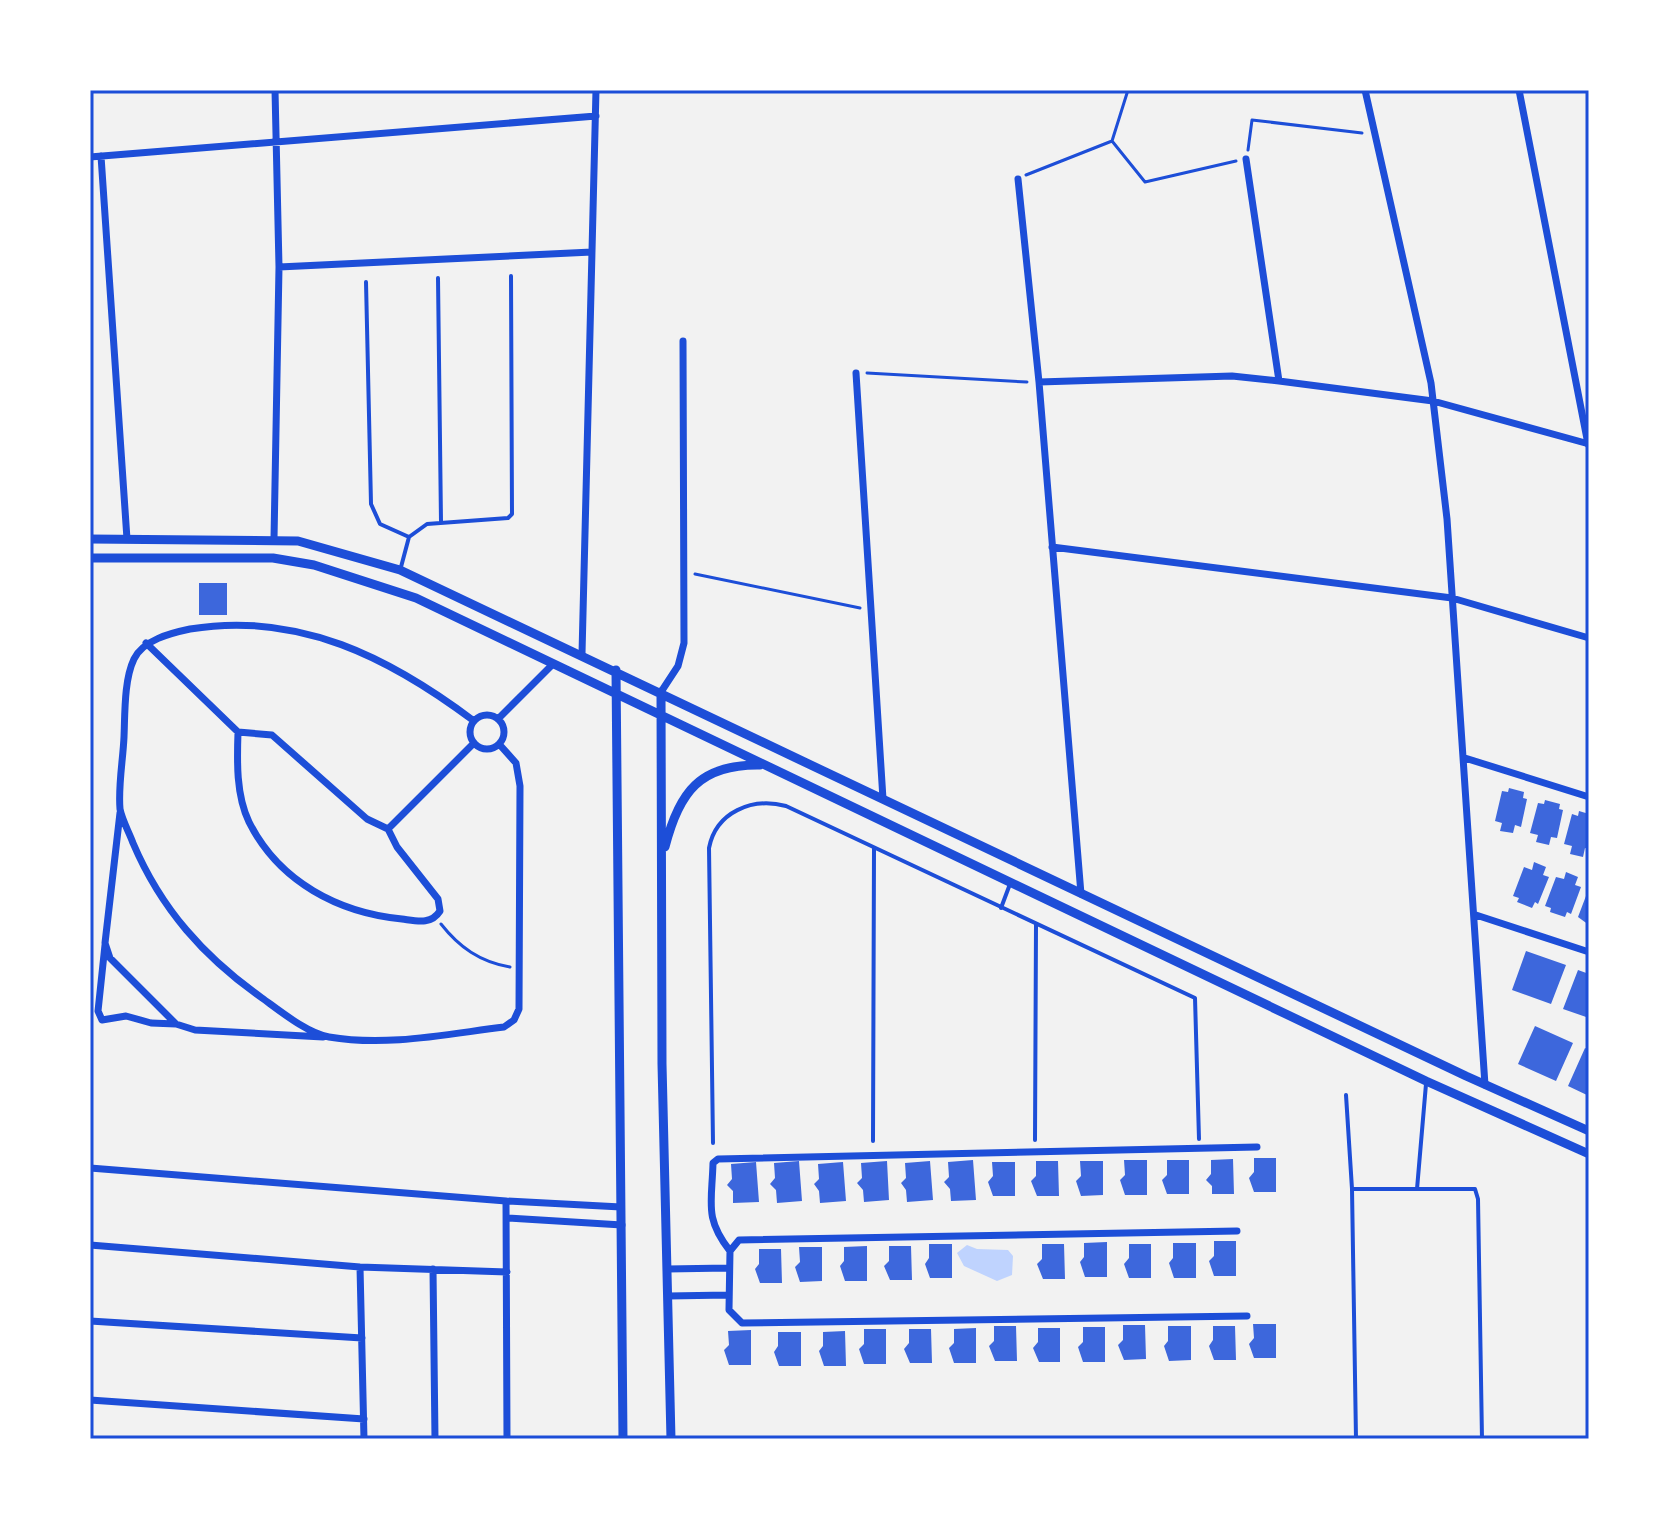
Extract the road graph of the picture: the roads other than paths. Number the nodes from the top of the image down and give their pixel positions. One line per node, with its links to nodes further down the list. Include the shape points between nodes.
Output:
1 (275, 90): 6 (street)
2 (596, 90): 5 (street)
3 (1365, 90): 20 (street)
4 (1519, 90): 21 (street)
5 (596, 116): 6 (street); 11 (street)
6 (276, 139): 7 (street); 12 (street)
7 (101, 156): 8 (street); 25 (street)
8 (90, 157)
9 (1246, 159): 18 (street)
10 (1018, 179): 19 (street)
11 (592, 252): 12 (street); 33 (street)
12 (279, 267): 26 (street)
13 (511, 276): 22 (lane, via 512,514)
14 (438, 278): 22 (lane)
15 (366, 282): 23 (lane, via 371,504 380,524)
16 (683, 341): 36 (street, via 684,643 678,666)
17 (856, 373): 47 (street)
18 (1279, 381): 19 (street, via 1232,376); 20 (street)
19 (1039, 382): 27 (street)
20 (1433, 401): 21 (street); 30 (street)
21 (1588, 444)
22 (441, 522): 23 (lane)
23 (409, 537): 29 (lane)
24 (90, 539): 25 (street)
25 (127, 539): 26 (street)
26 (274, 539): 29 (street, via 324,546)
27 (1052, 547): 30 (street); 53 (street)
28 (90, 558): 34 (street, via 273,558 314,565 416,598)
29 (400, 570): 33 (street)
30 (1452, 598): 31 (street); 44 (street)
31 (1589, 638)
32 (146, 643): 40 (street, via 219,624 325,638 369,653 420,681); 41 (street); 48 (street, via 134,659 125,706)
33 (582, 654): 35 (street)
34 (553, 664): 37 (street); 39 (street)
35 (616, 670): 36 (street); 37 (street)
36 (661, 692): 38 (street); 47 (street)
37 (616, 694): 38 (street); 75 (street)
38 (661, 715): 45 (street); 51 (street)
39 (498, 719): 40 (street, via 487,715); 43 (street, via 504,729)
40 (474, 721): 42 (street)
41 (238, 732): 49 (street, via 272,735 367,819); 49 (street, via 237,767 249,821 297,882 331,903 371,916 424,922 436,918 438,899)
42 (474, 743): 43 (street, via 489,749); 49 (street)
43 (499, 744): 60 (street, via 516,763 520,786 519,1009 514,1020 504,1027 399,1041)
44 (1465, 758): 46 (street); 55 (street)
45 (765, 765): 51 (street, via 730,766 695,783 680,803); 52 (street)
46 (1589, 797)
47 (883, 799): 53 (street)
48 (120, 811): 57 (street); 60 (street, via 148,879 181,926 220,968)
49 (388, 829)
50 (874, 848): 54 (lane); 67 (lane); 68 (lane, via 776,804 748,805 717,827 709,848)
51 (661, 862): 84 (street)
52 (1011, 882): 54 (lane); 61 (street)
53 (1081, 894): 62 (street)
54 (1001, 908): 56 (lane)
55 (1476, 915): 58 (street); 62 (street)
56 (1036, 924): 65 (lane, via 1195,998); 66 (lane)
57 (105, 943): 59 (street, via 110,958); 59 (street, via 98,1011 102,1020 126,1016)
58 (1589, 952)
59 (176, 1024): 60 (street, via 195,1030)
60 (327, 1037)
61 (1426, 1081): 70 (street); 73 (lane)
62 (1485, 1085): 64 (street)
63 (1346, 1095): 72 (lane)
64 (1589, 1131)
65 (1199, 1139)
66 (1035, 1140)
67 (873, 1141)
68 (713, 1143)
69 (1257, 1147): 80 (street, via 718,1159 713,1163 711,1217 714,1231)
70 (1589, 1154)
71 (90, 1168): 74 (street)
72 (1352, 1189): 73 (lane); 98 (lane)
73 (1417, 1189): 99 (lane, via 1475,1189 1478,1199)
74 (506, 1201): 75 (street); 76 (street)
75 (621, 1207): 77 (street)
76 (507, 1218): 77 (street); 85 (street)
77 (622, 1225): 96 (street)
78 (1237, 1231): 80 (street, via 739,1240)
79 (90, 1245): 81 (street)
80 (730, 1251): 82 (street)
81 (360, 1267): 83 (street); 90 (street)
82 (728, 1268): 84 (street); 86 (street)
83 (433, 1269): 85 (street); 94 (street)
84 (667, 1269): 87 (street)
85 (507, 1272): 95 (street)
86 (728, 1295): 87 (street); 88 (street, via 729,1310 742,1323)
87 (668, 1296): 97 (street)
88 (1247, 1316)
89 (90, 1321): 90 (street)
90 (362, 1338): 92 (street)
91 (90, 1400): 92 (street)
92 (364, 1419): 93 (street)
93 (364, 1439)
94 (435, 1439)
95 (507, 1439)
96 (623, 1439)
97 (671, 1439)
98 (1356, 1439)
99 (1482, 1439)

